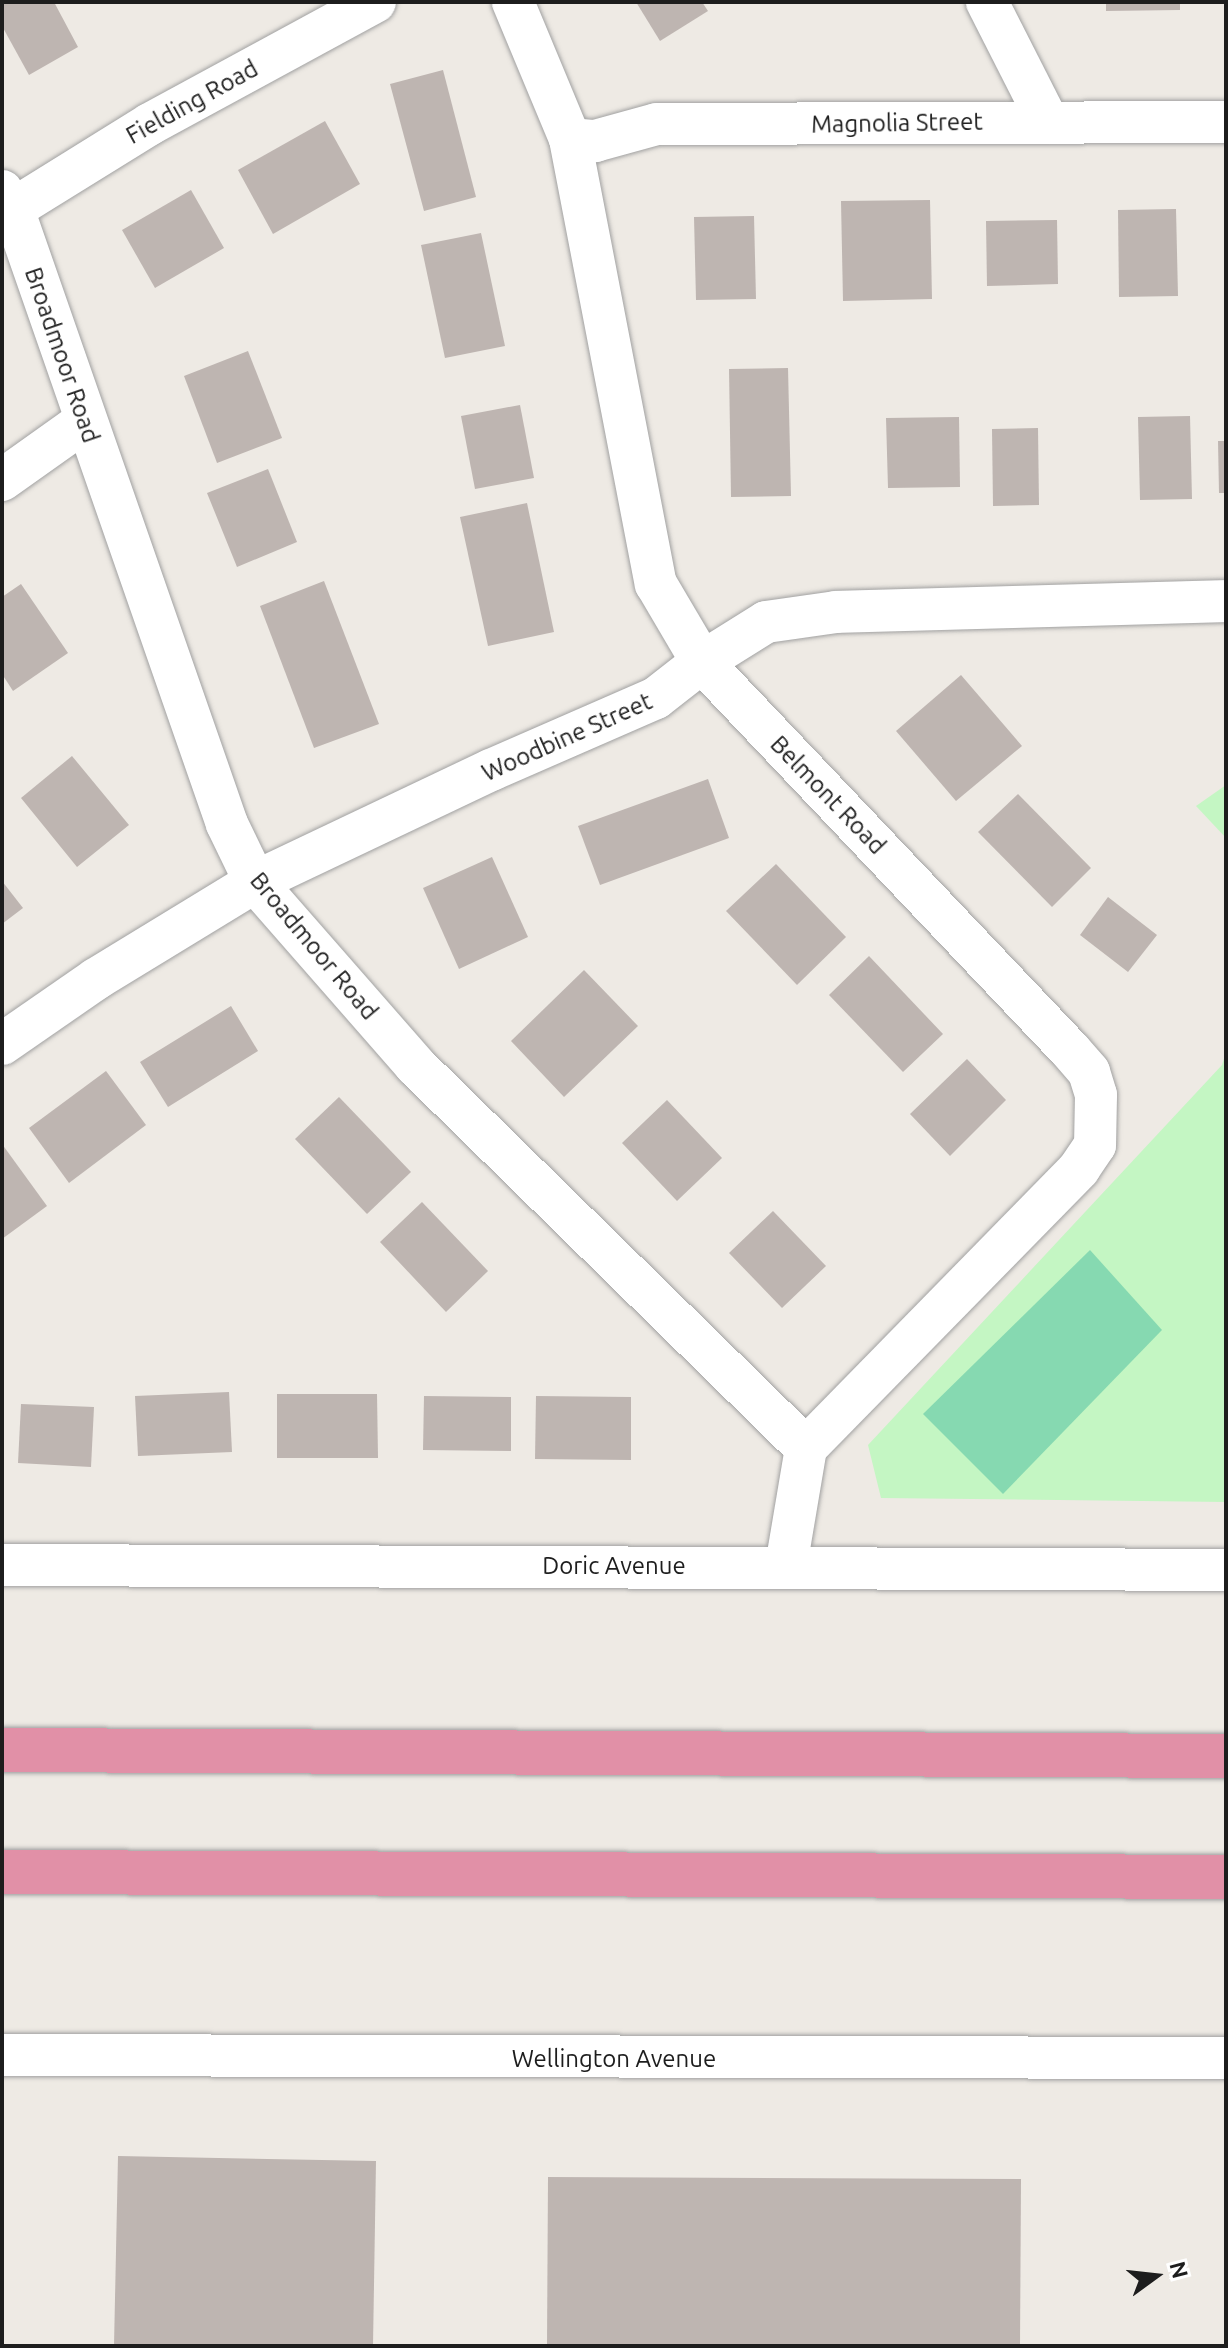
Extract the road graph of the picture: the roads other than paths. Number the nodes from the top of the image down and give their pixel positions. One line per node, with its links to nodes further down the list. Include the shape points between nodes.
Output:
1 (375, 2): 7 (street, Fielding Road)
2 (513, 2): 6 (street, Belmont Road)
3 (987, 2): 4 (street)
4 (1048, 122): 5 (street, Magnolia Street); 6 (street, Magnolia Street, via 657,124 595,141)
5 (1226, 122)
6 (570, 139): 11 (street, Belmont Road, via 656,584)
7 (7, 200): 8 (street, Broadmoor Road)
8 (85, 421): 9 (street); 12 (street, Broadmoor Road, via 227,824)
9 (2, 480)
10 (1226, 601): 11 (street, Woodbine Street, via 836,612 766,622)
11 (702, 662): 12 (street, Woodbine Street, via 656,698); 14 (street, Belmont Road, via 1070,1050 1089,1072 1096,1095 1095,1145 1079,1169)
12 (255, 882): 13 (street, Woodbine Street, via 96,979); 14 (street, Broadmoor Road, via 415,1065)
13 (2, 1044)
14 (806, 1448): 16 (street)
15 (2, 1565): 16 (street, Doric Avenue)
16 (786, 1566): 17 (street, Doric Avenue)
17 (1226, 1570)
18 (2, 1750): 19 (highway)
19 (1226, 1756)
20 (2, 1872): 21 (highway)
21 (1226, 1877)
22 (2, 2055): 23 (street, Wellington Avenue)
23 (1226, 2058)

